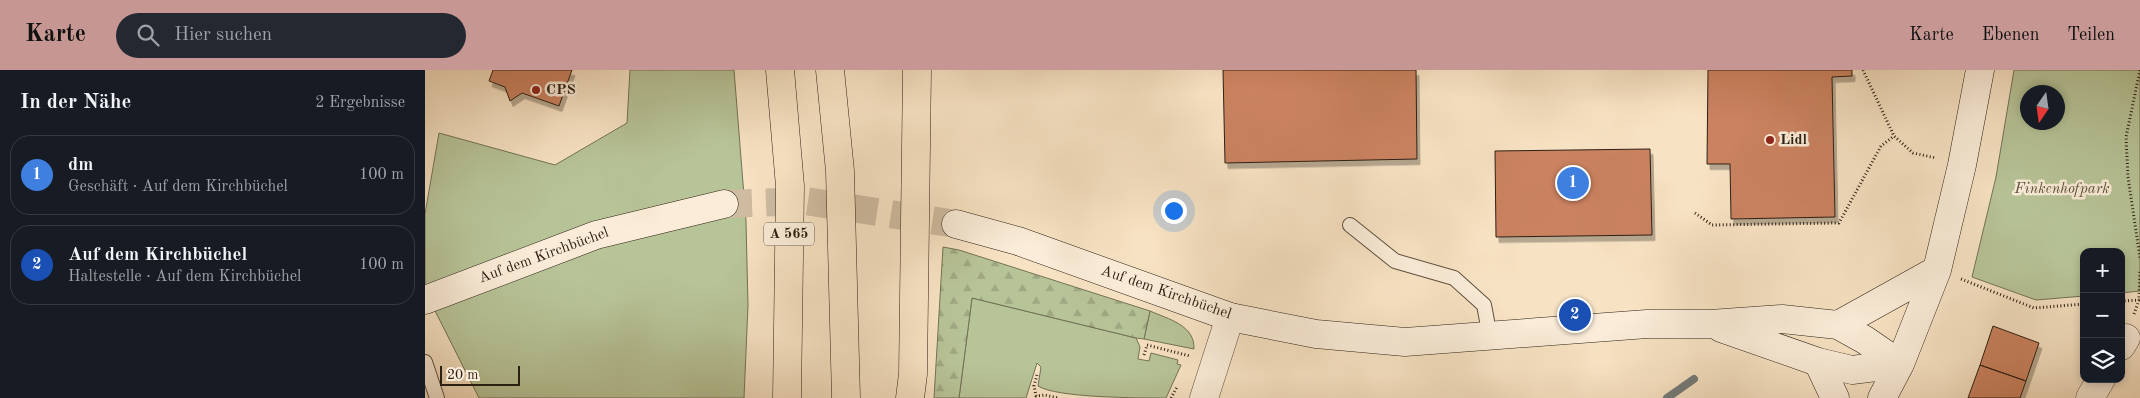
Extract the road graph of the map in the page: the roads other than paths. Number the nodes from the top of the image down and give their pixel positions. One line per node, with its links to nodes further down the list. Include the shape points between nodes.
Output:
1 (780, 70): 21 (highway, A 565, via 789,186)
2 (830, 70): 22 (highway, via 840,171)
3 (917, 70): 23 (highway)
4 (1964, 70): 6 (street)
5 (1980, 70): 6 (street)
6 (1962, 165): 10 (street)
7 (724, 204): 11 (street, Auf dem Kirchbüchel, via 596,235)
8 (956, 224): 12 (street, Auf dem Kirchbüchel, via 1018,241)
9 (1350, 224): 15 (lane, via 1395,261 1454,278 1484,305)
10 (1937, 270): 14 (street); 18 (street)
11 (425, 300)
12 (1230, 317): 15 (street, Auf dem Kirchbüchel, via 1316,334 1405,342); 24 (street)
13 (1710, 324): 14 (street, Auf dem Kirchbüchel, via 1782,319); 15 (street, Auf dem Kirchbüchel, via 1647,324); 17 (street, Auf dem Kirchbüchel)
14 (1838, 325): 18 (street, Auf dem Kirchbüchel)
15 (1490, 337)
16 (425, 362): 20 (lane)
17 (1818, 362): 18 (street, Auf dem Kirchbüchel, via 1852,370); 25 (street)
18 (1900, 364): 26 (street)
19 (2099, 383): 27 (street)
20 (437, 398)
21 (787, 398)
22 (846, 398)
23 (910, 398)
24 (1204, 398)
25 (1835, 398)
26 (1882, 398)
27 (2090, 398)

